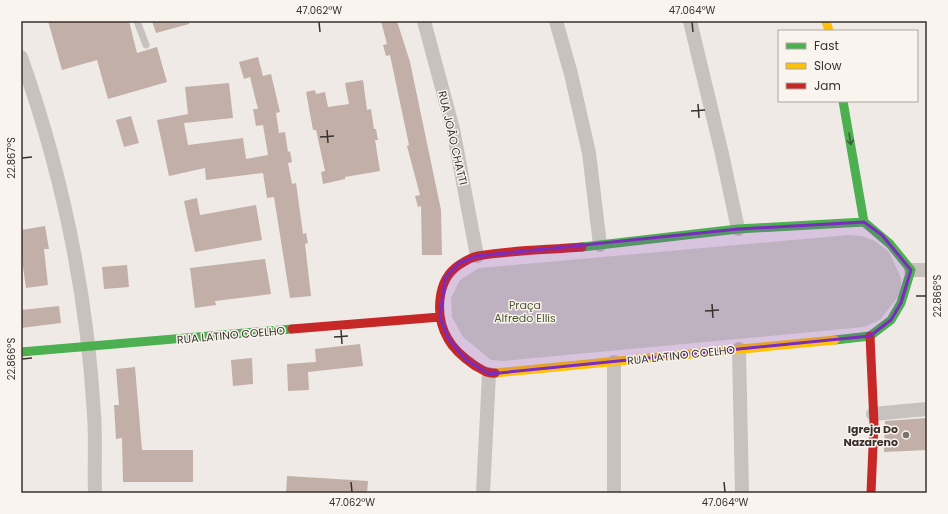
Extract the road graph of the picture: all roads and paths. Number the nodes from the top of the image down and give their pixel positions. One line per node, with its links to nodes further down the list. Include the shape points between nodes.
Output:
1 (137, 21): 5 (lane)
2 (424, 21): 11 (street, RUA JOÃO CHATTI, via 453,129)
3 (556, 21): 10 (street, via 571,74 588,153)
4 (690, 21): 9 (street)
5 (146, 45)
6 (21, 57): 16 (street, via 64,197)
7 (843, 102): 8 (street, one-way to 8)
8 (864, 222): 9 (street); 12 (street, via 899,252)
9 (738, 229): 10 (street)
10 (600, 245): 11 (street)
11 (477, 256): 14 (street, via 459,263 445,278)
12 (911, 270): 13 (street); 15 (street, via 901,302 891,320)
13 (927, 270)
14 (440, 317): 16 (street, RUA LATINO COELHO); 20 (street, via 448,338 466,360)
15 (870, 336): 17 (street, RUA LATINO COELHO); 22 (street)
16 (88, 346): 18 (street, RUA LATINO COELHO); 23 (street, via 94,415)
17 (739, 349): 19 (street, RUA LATINO COELHO); 26 (street)
18 (21, 352)
19 (614, 362): 20 (street, RUA LATINO COELHO); 25 (street)
20 (489, 374): 24 (street)
21 (927, 409): 22 (street)
22 (873, 414): 27 (street)
23 (94, 493)
24 (483, 493)
25 (614, 493)
26 (742, 493)
27 (871, 493)

